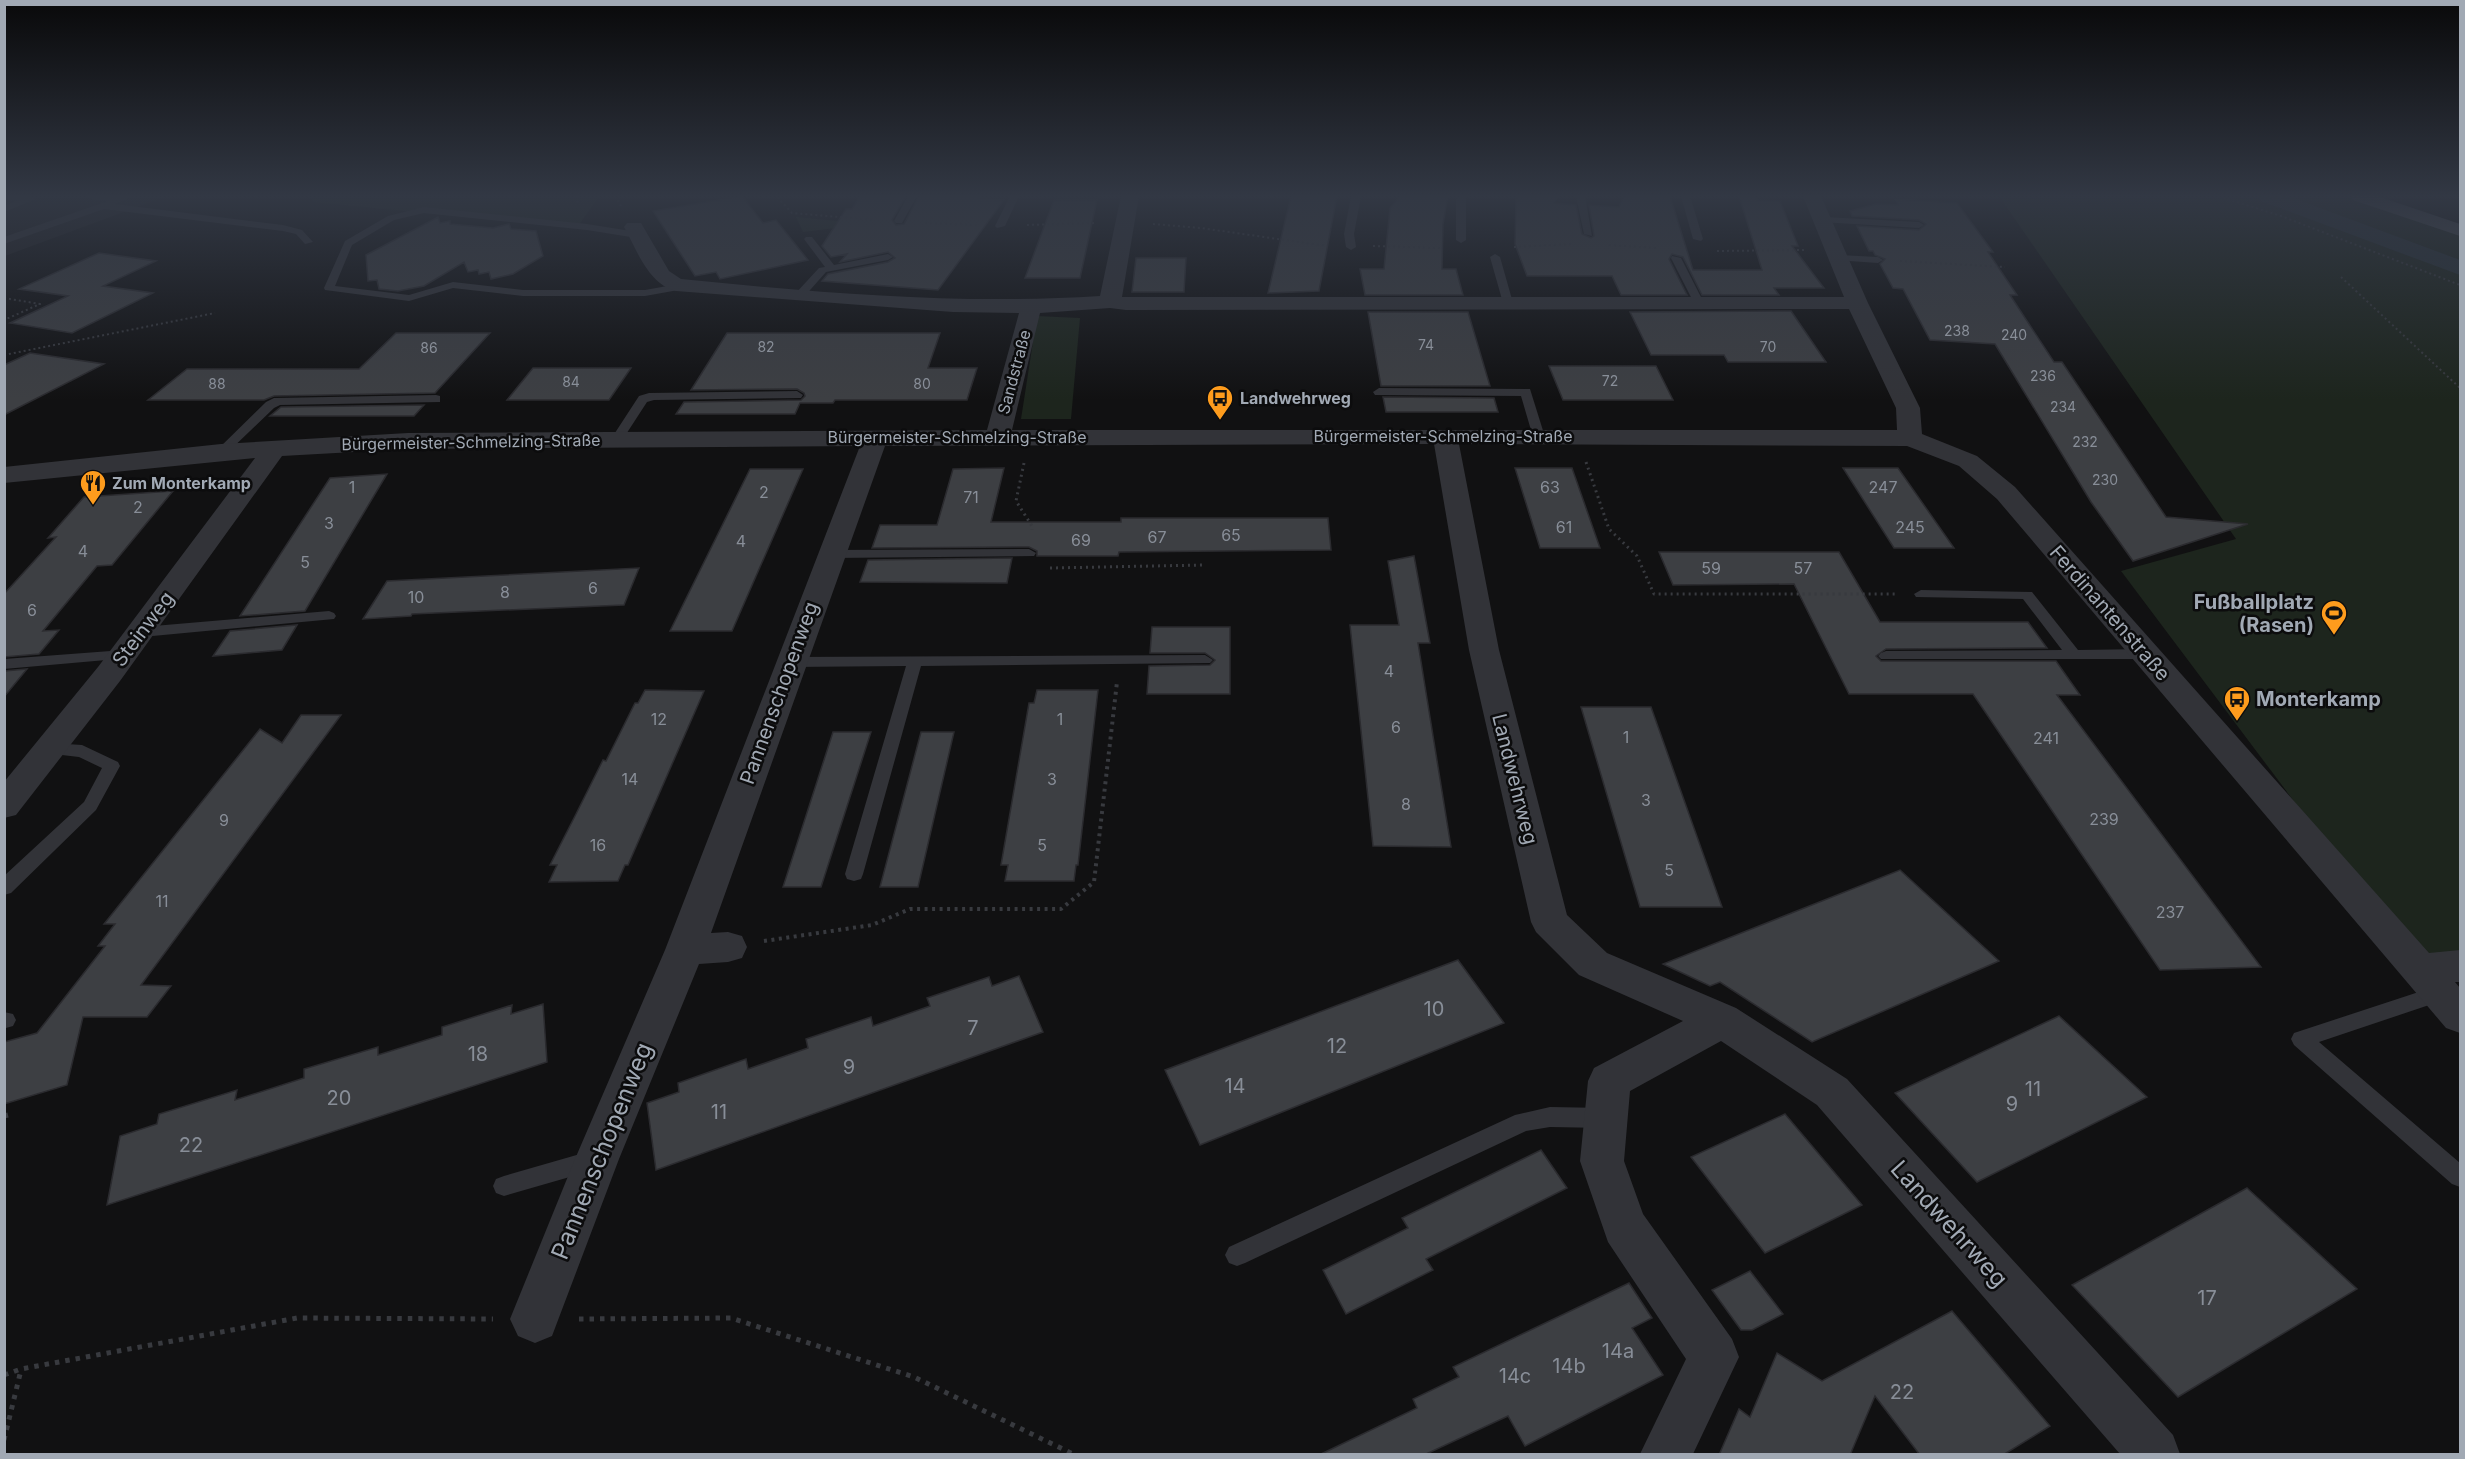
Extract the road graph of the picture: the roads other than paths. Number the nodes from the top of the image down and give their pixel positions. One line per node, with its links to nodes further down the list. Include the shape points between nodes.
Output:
1 (339, 264): 10 (lane, via 329,288 409,298 453,285 523,293 645,293)
2 (655, 264): 10 (street, Sandstraße, via 661,275)
3 (828, 264): 9 (lane)
4 (850, 264): 9 (lane)
5 (1117, 264): 12 (street)
6 (1497, 264): 13 (lane)
7 (1679, 264): 14 (lane)
8 (1841, 264): 15 (street)
9 (831, 268): 11 (lane, via 824,270)
10 (684, 286): 11 (street, Sandstraße)
11 (799, 296): 16 (street, Sandstraße)
12 (1110, 302): 13 (street, Sandstraße); 16 (street, Sandstraße)
13 (1508, 303): 14 (street, Sandstraße)
14 (1699, 303): 15 (street, Sandstraße)
15 (1857, 303): 24 (street, via 1908,408)
16 (1031, 307): 20 (street, Sandstraße)
17 (1379, 392): 23 (lane, via 1526,392)
18 (796, 394): 25 (lane, via 653,396 643,399)
19 (436, 399): 27 (lane, via 278,401)
20 (998, 436): 21 (street, Bürgermeister-Schmelzing-Straße); 22 (street, Bürgermeister-Schmelzing-Straße)
21 (876, 437): 25 (street, Bürgermeister-Schmelzing-Straße); 30 (street, Pannenschopenweg)
22 (1445, 437): 23 (street, Bürgermeister-Schmelzing-Straße); 49 (street, Landwehrweg, via 1484,650 1550,922 1593,964)
23 (1539, 437): 24 (street, Bürgermeister-Schmelzing-Straße)
24 (1910, 438): 35 (street, Ferdinantenstraße, via 1968,461 2006,493)
25 (617, 439): 26 (street, Bürgermeister-Schmelzing-Straße, via 408,441)
26 (275, 448): 27 (street, Bürgermeister-Schmelzing-Straße); 33 (street, Steinweg)
27 (221, 452): 28 (street, Bürgermeister-Schmelzing-Straße)
28 (4, 475)
29 (1029, 553): 30 (lane)
30 (831, 554): 40 (street, Pannenschopenweg)
31 (1921, 594): 34 (lane, via 2027,595)
32 (329, 616): 33 (lane)
33 (142, 632): 36 (street, Steinweg)
34 (2074, 654): 35 (lane); 37 (lane)
35 (2146, 654): 48 (street, Ferdinantenstraße)
36 (124, 655): 41 (lane); 42 (street, Steinweg)
37 (1886, 656)
38 (1205, 660): 39 (lane)
39 (915, 661): 40 (lane); 44 (lane)
40 (790, 662): 47 (street, Pannenschopenweg)
41 (4, 664)
42 (51, 749): 43 (street, Steinweg); 45 (lane, via 82,751 112,766 90,806)
43 (4, 806)
44 (854, 874)
45 (4, 888)
46 (728, 947): 47 (street)
47 (685, 950): 51 (street, Pannenschopenweg)
48 (2445, 986): 52 (lane, via 2301,1039)
49 (1722, 1020): 50 (street, via 1610,1081); 57 (street, Landwehrweg, via 1833,1092)
50 (1606, 1119): 54 (lane, via 1550,1117 1523,1122); 56 (street, via 1602,1161 1624,1226 1714,1357)
51 (597, 1159): 53 (lane); 55 (street, Pannenschopenweg)
52 (2460, 1177)
53 (504, 1186)
54 (1237, 1255)
55 (535, 1319)
56 (1666, 1455)
57 (2154, 1455)

